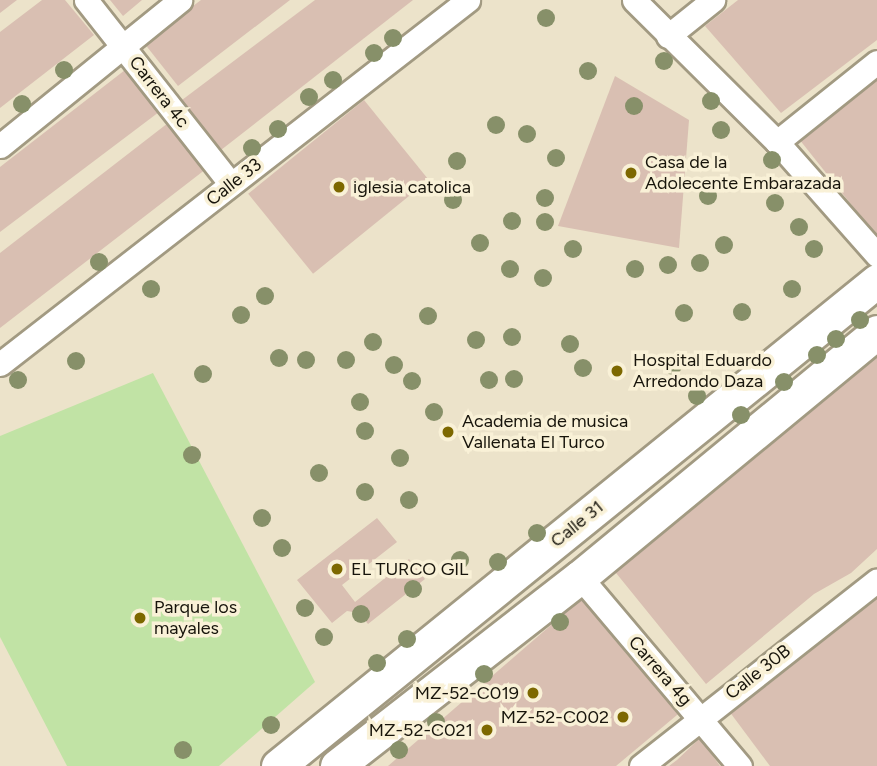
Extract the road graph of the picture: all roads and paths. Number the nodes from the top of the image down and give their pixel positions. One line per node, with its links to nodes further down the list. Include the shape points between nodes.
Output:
1 (86, 0): 7 (street, Carrera 4c)
2 (180, 0): 7 (street)
3 (468, 0): 11 (street, Calle 33)
4 (634, 0): 6 (street)
5 (713, 0): 6 (street)
6 (668, 36): 9 (street)
7 (122, 46): 10 (street); 11 (street, Carrera 4c)
8 (877, 62): 9 (street)
9 (777, 142): 12 (street)
10 (0, 146)
11 (231, 184): 15 (street, Calle 33)
12 (877, 255)
13 (877, 281): 19 (street, Calle 31)
14 (877, 332): 16 (street)
15 (0, 364)
16 (580, 577): 18 (street, Carrera 4g); 20 (street)
17 (877, 580): 18 (street, Calle 30B)
18 (700, 718): 21 (street, Calle 30B); 22 (street, Carrera 4g)
19 (278, 766)
20 (337, 766)
21 (641, 766)
22 (740, 766)

